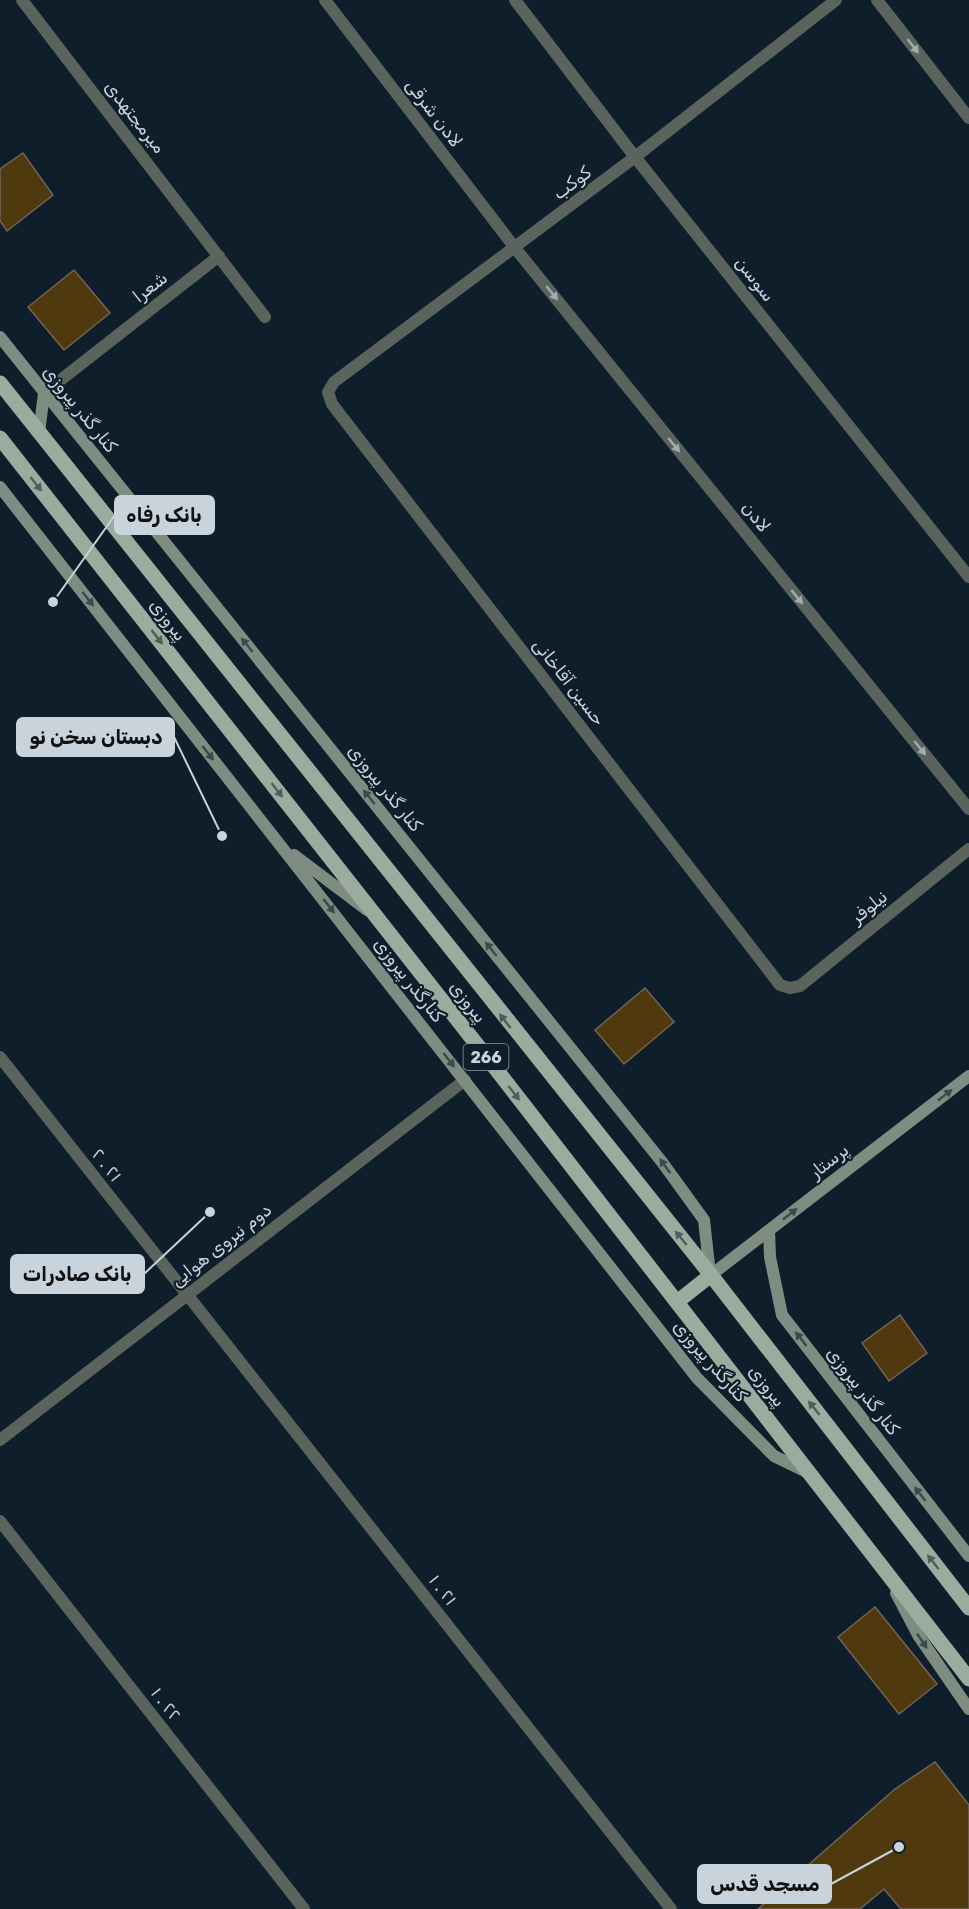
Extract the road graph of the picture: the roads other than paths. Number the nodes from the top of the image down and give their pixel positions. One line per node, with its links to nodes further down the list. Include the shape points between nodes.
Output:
1 (22, 0): 9 (street, میرمجتهدی)
2 (325, 0): 8 (street, لادن شرقی)
3 (515, 0): 7 (street, سوسن)
4 (836, 0): 7 (street, کوکب)
5 (877, 0): 6 (street, one-way to 6)
6 (969, 118)
7 (635, 157): 8 (street, کوکب); 18 (street, سوسن)
8 (515, 248): 13 (street, کوکب, via 334,382); 19 (street, لادن, one-way to 19)
9 (219, 256): 10 (street); 14 (street, شعرا)
10 (265, 317)
11 (0, 337): 14 (main road, کنار گذر پیروزی)
12 (0, 383): 15 (main road, پیروزی / 266)
13 (328, 392): 23 (street, حسین آقاخانی, via 332,404 780,985)
14 (44, 393): 15 (main road); 28 (main road, کنار گذر پیروزی, one-way to 14, via 704,1220 663,1162)
15 (39, 433): 28 (main road, پیروزی / 266, one-way to 15)
16 (0, 438): 22 (main road, پیروزی / 266, one-way to 22)
17 (0, 487): 20 (main road, کنارگذر پیروزی, one-way to 20)
18 (969, 577)
19 (969, 809)
20 (279, 843): 22 (main road); 26 (main road, کنارگذر پیروزی, one-way to 26)
21 (969, 849): 23 (street, نیلوفر, via 800,986)
22 (377, 918): 30 (main road, پیروزی / 266, one-way to 30)
23 (790, 988)
24 (0, 1057): 29 (street, ۲ . ۲۱)
25 (969, 1076): 27 (main road, پرستار, one-way to 25)
26 (465, 1080): 29 (street, دوم نیروی هوایی); 32 (main road, کنارگذر پیروزی, via 697,1377 774,1456)
27 (769, 1230): 28 (main road, پرستار); 34 (main road, کنار گذر پیروزی, one-way to 27, via 782,1315 770,1257)
28 (711, 1275): 30 (main road); 36 (main road, پیروزی / 266, one-way to 28)
29 (187, 1294): 31 (street, دوم نیروی هوایی); 40 (street, ۱ . ۲۱)
30 (677, 1302): 32 (main road, پیروزی / 266)
31 (0, 1440)
32 (810, 1474): 35 (main road, پیروزی / 266)
33 (0, 1521): 39 (street, ۱ . ۲۲)
34 (969, 1557)
35 (885, 1570): 37 (main road, پیروزی / 266); 38 (main road, one-way to 38, via 918,1635)
36 (969, 1608)
37 (969, 1679)
38 (969, 1709)
39 (304, 1909)
40 (670, 1909)

